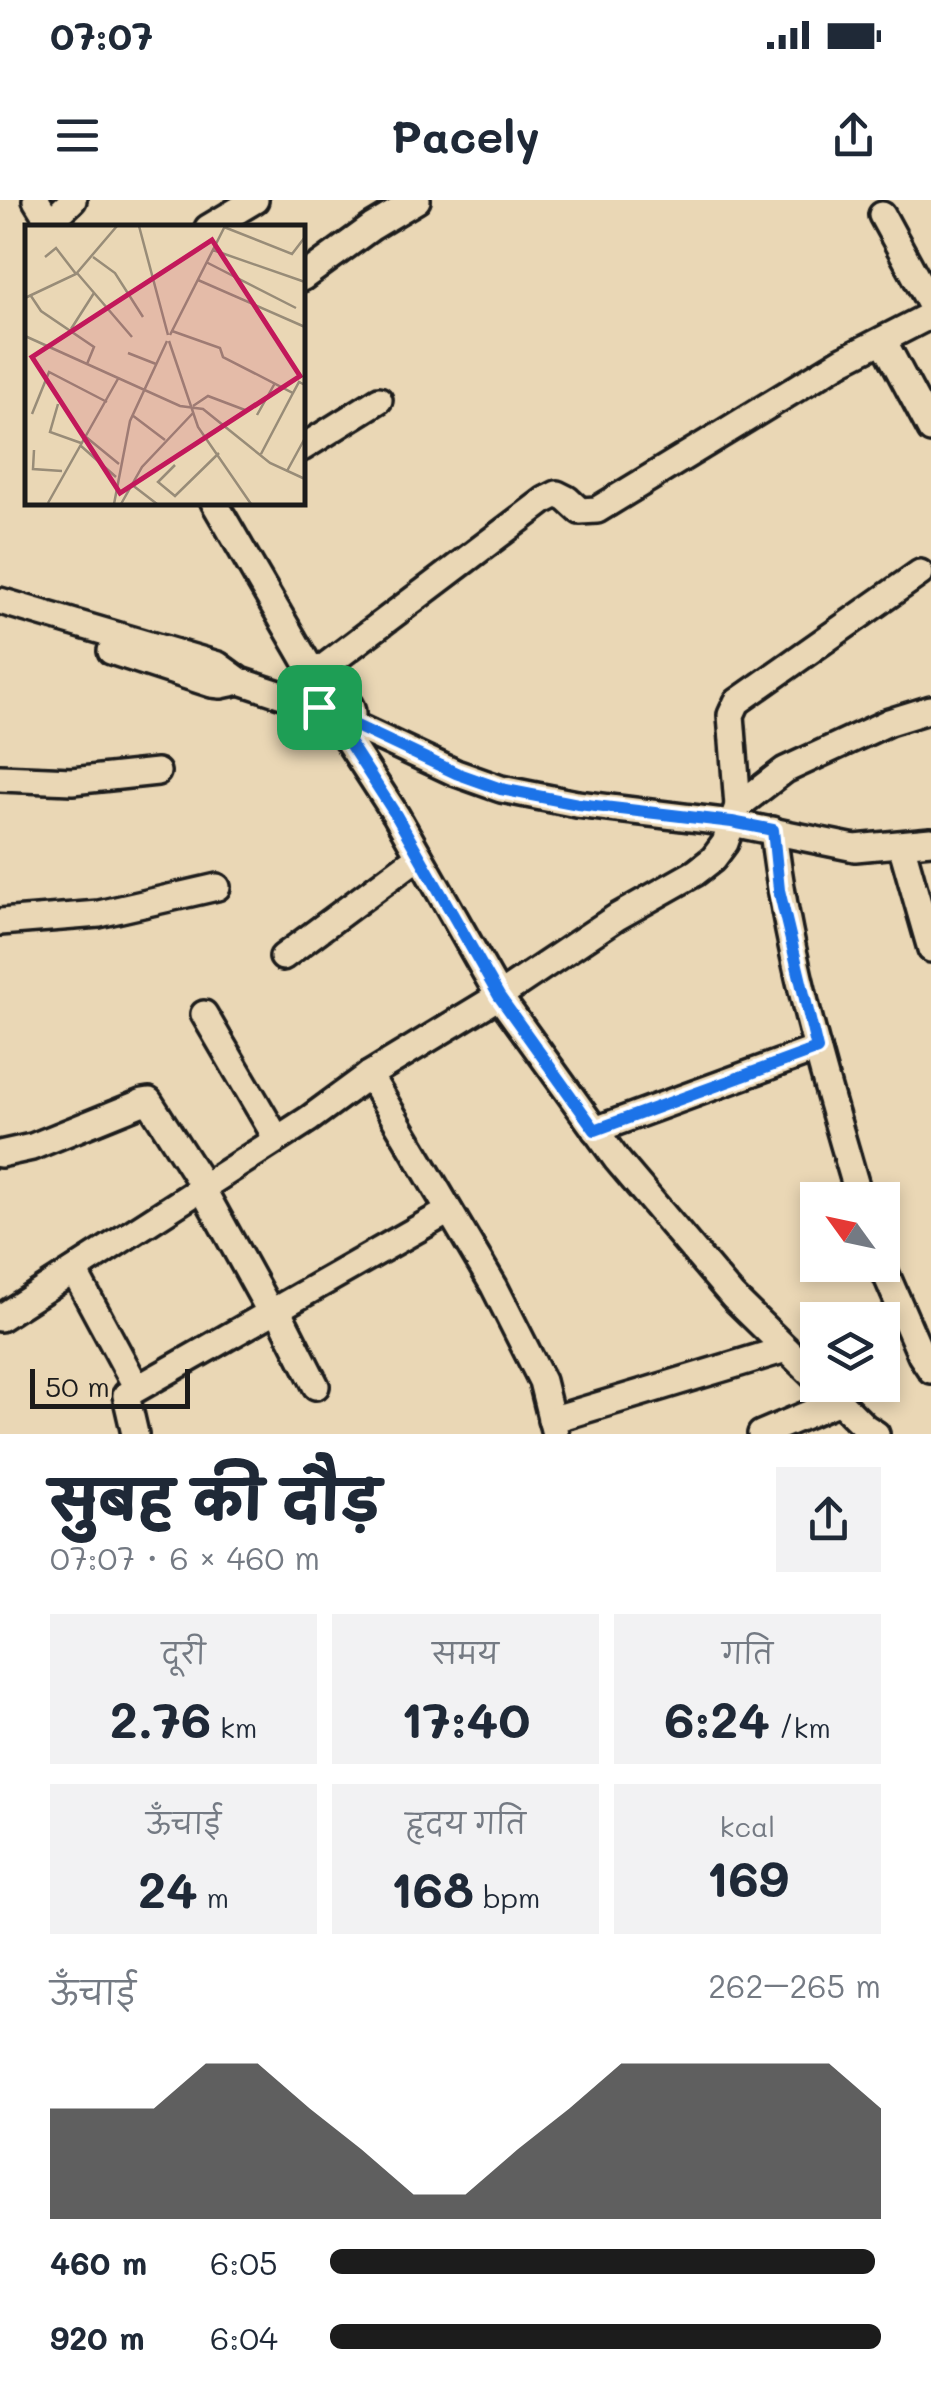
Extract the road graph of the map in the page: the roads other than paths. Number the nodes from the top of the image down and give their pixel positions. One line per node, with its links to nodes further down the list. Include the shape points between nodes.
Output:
1 (73, 200): 5 (street)
2 (255, 200): 6 (street)
3 (417, 200): 7 (street)
4 (882, 215): 8 (street)
5 (46, 216)
6 (213, 225)
7 (305, 276)
8 (931, 305)
9 (931, 315): 10 (street)
10 (883, 340): 12 (street); 18 (street, via 597,510 580,511 557,494 545,500)
11 (379, 400): 13 (street)
12 (931, 430)
13 (305, 446)
14 (217, 505): 18 (street)
15 (920, 573): 25 (street, via 736,702)
16 (0, 601): 19 (street, via 218,665)
17 (0, 617): 19 (street, via 212,684)
18 (315, 674): 20 (street)
19 (240, 680): 20 (street)
20 (323, 703): 22 (street, via 318,719 325,728)
21 (931, 709): 25 (street, via 785,770)
22 (345, 726): 25 (street, via 501,789 578,804); 29 (street)
23 (157, 772): 24 (street, via 72,782)
24 (0, 778)
25 (735, 814): 26 (street); 34 (street, via 725,843 696,873)
26 (773, 830): 28 (street, via 855,848); 36 (street, via 779,890)
27 (931, 841): 28 (street)
28 (901, 844): 32 (street)
29 (418, 856): 33 (street); 34 (street)
30 (217, 887): 31 (street, via 99,914)
31 (0, 922)
32 (931, 949)
33 (282, 958)
34 (499, 996): 37 (street); 38 (street)
35 (204, 1014): 39 (street)
36 (817, 1049): 38 (street); 41 (street)
37 (369, 1075): 39 (street); 43 (street)
38 (595, 1130): 48 (street, via 733,1298)
39 (277, 1140): 42 (street)
40 (0, 1154): 42 (street, via 149,1101)
41 (855, 1182)
42 (203, 1188): 44 (street); 46 (street)
43 (448, 1210): 46 (street); 55 (street, via 542,1380)
44 (74, 1271): 47 (street); 52 (street)
45 (890, 1282): 49 (street)
46 (274, 1311): 51 (street); 52 (street)
47 (0, 1318)
48 (786, 1349): 50 (street); 55 (street)
49 (928, 1359)
50 (800, 1363)
51 (316, 1386)
52 (137, 1388): 56 (street, via 126,1396)
53 (806, 1402): 57 (street)
54 (840, 1402): 58 (street)
55 (553, 1427)
56 (135, 1434)
57 (761, 1434)
58 (876, 1434)

